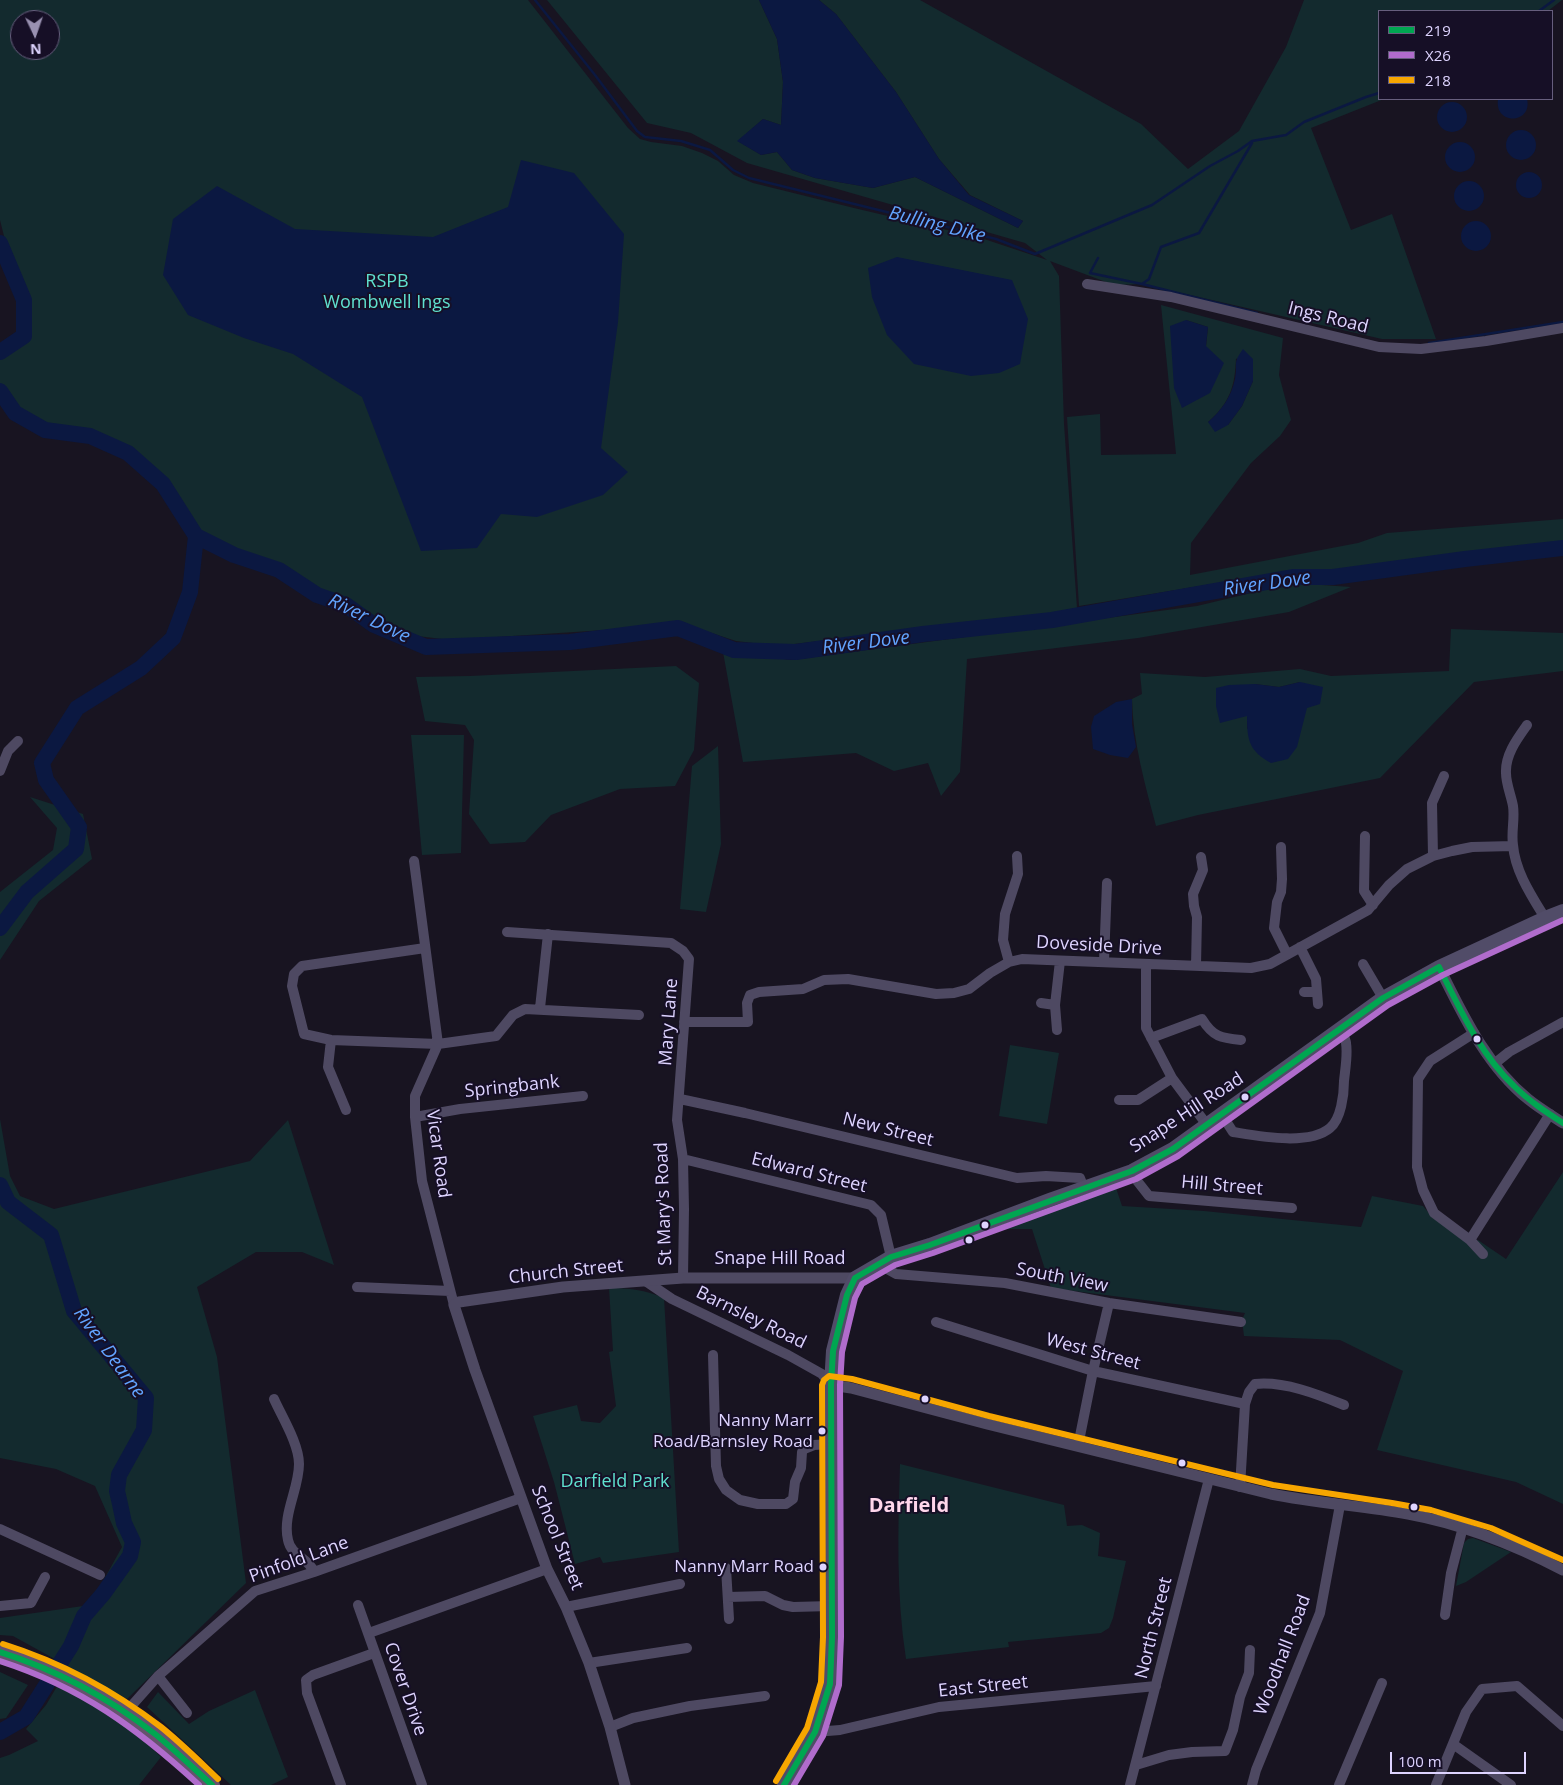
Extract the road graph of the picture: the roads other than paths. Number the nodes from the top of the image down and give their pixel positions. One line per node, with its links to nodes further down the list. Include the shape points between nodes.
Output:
1 (1087, 284): 2 (street, Ings Road, via 1171,297 1379,348 1422,349)
2 (1563, 328)
3 (1527, 725): 8 (street, via 1507,763 1513,808)
4 (18, 741): 5 (street, via 8,751)
5 (0, 771)
6 (1444, 776): 11 (street, via 1432,803)
7 (1365, 836): 15 (street, via 1364,891)
8 (1513, 846): 11 (street, Doveside Drive, via 1472,847); 17 (street, via 1519,872)
9 (1281, 848): 22 (street, via 1281,892 1274,928)
10 (1017, 856): 25 (street, via 1018,874 1005,914 1003,940)
11 (1433, 856): 15 (street, Doveside Drive, via 1407,869)
12 (1201, 857): 28 (street, via 1203,870 1193,894 1197,917)
13 (414, 861): 21 (street)
14 (1107, 883): 24 (street)
15 (1373, 906): 20 (street, Doveside Drive)
16 (1563, 911): 17 (main road, Snape Hill Road)
17 (1544, 918): 29 (main road, Snape Hill Road)
18 (507, 932): 19 (street)
19 (548, 934): 36 (street); 38 (street, Mary Lane, via 672,942 690,959)
20 (1300, 947): 22 (street, Doveside Drive); 31 (street, via 1316,979)
21 (425, 948): 44 (street, via 302,966 294,974 292,986 304,1034); 46 (street)
22 (1287, 954): 28 (street, Doveside Drive, via 1262,968)
23 (1060, 961): 24 (street, Doveside Drive); 25 (street, Doveside Drive, via 1028,959); 35 (street)
24 (1104, 961): 26 (street, Doveside Drive)
25 (1009, 962): 38 (street, Doveside Drive, via 969,989 954,993 936,994 848,980 824,980 803,989 750,995 748,1022)
26 (1146, 964): 28 (street, Doveside Drive); 43 (street, via 1146,1028)
27 (1363, 964): 32 (street)
28 (1196, 966)
29 (1439, 967): 32 (main road, Snape Hill Road); 42 (street)
30 (1304, 992): 31 (street)
31 (1317, 992): 34 (street)
32 (1383, 998): 40 (main road, Snape Hill Road)
33 (1042, 1003): 35 (street)
34 (1318, 1004)
35 (1055, 1005): 41 (street)
36 (540, 1008): 37 (street); 46 (street, via 525,1009 514,1015 496,1036)
37 (639, 1015)
38 (684, 1022): 50 (street, Mary Lane)
39 (1563, 1022): 47 (street)
40 (1340, 1029): 54 (main road, Snape Hill Road); 54 (street, via 1346,1042 1344,1089 1331,1128 1303,1138 1264,1136 1233,1132)
41 (1056, 1030)
42 (1474, 1033): 47 (street); 62 (street, via 1430,1061 1418,1079 1417,1167 1422,1190 1434,1213)
43 (1150, 1038): 45 (street, via 1202,1019 1215,1035); 48 (street)
44 (331, 1040): 46 (street); 52 (street, via 328,1067)
45 (1241, 1040)
46 (438, 1044): 55 (street, Vicar Road, via 415,1096)
47 (1494, 1064): 53 (street, via 1528,1099)
48 (1172, 1078): 51 (street, via 1138,1100); 57 (street)
49 (583, 1096): 55 (street, Springbank)
50 (680, 1099): 58 (street, St Mary's Road, via 676,1120); 60 (street, New Street, via 1017,1178 1080,1178)
51 (1119, 1100)
52 (346, 1110)
53 (1550, 1114): 56 (street); 62 (street)
54 (1222, 1115): 57 (main road, Snape Hill Road)
55 (415, 1117): 69 (street, Vicar Road, via 422,1181)
56 (1563, 1123)
57 (1207, 1125): 59 (main road, Snape Hill Road, via 1173,1149)
58 (683, 1159): 64 (street, Edward Street, via 871,1205 881,1215); 65 (street, St Mary's Road)
59 (1132, 1171): 60 (main road, Snape Hill Road); 61 (street, Hill Street, via 1149,1196)
60 (1084, 1188): 64 (main road, Snape Hill Road)
61 (1292, 1208)
62 (1470, 1240): 63 (street)
63 (1483, 1254)
64 (886, 1260): 66 (main road, Snape Hill Road); 70 (street, South View, via 887,1269 896,1274 1005,1283)
65 (683, 1278): 66 (street, Snape Hill Road); 67 (street, Church Street)
66 (855, 1278): 76 (main road, via 847,1295 833,1351)
67 (647, 1282): 71 (street, Church Street, via 563,1287); 76 (street, Barnsley Road, via 672,1299 822,1374)
68 (357, 1287): 69 (street)
69 (450, 1291): 71 (street, Vicar Road)
70 (1108, 1303): 73 (street, South View); 75 (street)
71 (454, 1305): 84 (street, School Street)
72 (936, 1322): 75 (street, West Street)
73 (1241, 1322)
74 (713, 1355): 80 (street, via 717,1474 731,1496 748,1503 790,1502 804,1449)
75 (1093, 1371): 78 (street, West Street); 81 (street)
76 (831, 1385): 80 (main road); 81 (street)
77 (274, 1399): 91 (street, via 291,1436 299,1464 286,1530 288,1543 312,1566)
78 (1245, 1404): 79 (street, via 1255,1384 1270,1382); 83 (street)
79 (1344, 1405)
80 (832, 1444): 98 (main road)
81 (1078, 1446): 82 (street)
82 (1208, 1479): 83 (street); 110 (street, North Street)
83 (1240, 1487): 85 (street, via 1298,1500)
84 (521, 1498): 88 (street, School Street); 91 (street, Pinfold Lane)
85 (1340, 1504): 86 (street); 125 (street, Woodhall Road, via 1320,1613)
86 (1463, 1527): 90 (street, via 1520,1548); 100 (street, via 1451,1573)
87 (0, 1529): 92 (street)
88 (546, 1568): 99 (street, School Street); 102 (street)
89 (726, 1568): 95 (street)
90 (1563, 1570)
91 (314, 1572): 108 (street, Pinfold Lane, via 255,1591)
92 (100, 1575)
93 (45, 1576): 97 (street, via 31,1603)
94 (680, 1584): 99 (street)
95 (728, 1597): 98 (street, via 765,1596 786,1606); 101 (street)
96 (358, 1605): 102 (street, Cover Drive)
97 (0, 1606)
98 (831, 1606): 116 (main road, via 830,1684)
99 (566, 1608): 107 (street, School Street)
100 (1445, 1615)
101 (729, 1619)
102 (369, 1633): 106 (street, Cover Drive)
103 (687, 1648): 107 (street)
104 (1250, 1650): 118 (street, via 1249,1673 1225,1751 1185,1753)
105 (0, 1652): 112 (highway, via 67,1679)
106 (374, 1653): 120 (street, via 306,1680 306,1693); 121 (street, Cover Drive)
107 (589, 1663): 115 (street, School Street)
108 (158, 1676): 112 (street, Pinfold Lane); 113 (street)
109 (1382, 1683): 126 (street)
110 (1156, 1686): 116 (street, East Street, via 938,1707 840,1730); 118 (street, North Street)
111 (765, 1696): 115 (street, via 690,1706 633,1718)
112 (126, 1712): 119 (highway, via 156,1734)
113 (187, 1713)
114 (1563, 1726): 117 (street, via 1517,1686 1482,1689 1466,1712)
115 (610, 1727): 122 (street, School Street)
116 (815, 1732): 123 (main road)
117 (1453, 1744): 127 (street); 128 (street)
118 (1136, 1765): 124 (street, North Street)
119 (212, 1785)
120 (341, 1785)
121 (422, 1785)
122 (625, 1785)
123 (784, 1785)
124 (1130, 1785)
125 (1252, 1785)
126 (1339, 1785)
127 (1436, 1785)
128 (1511, 1785)

